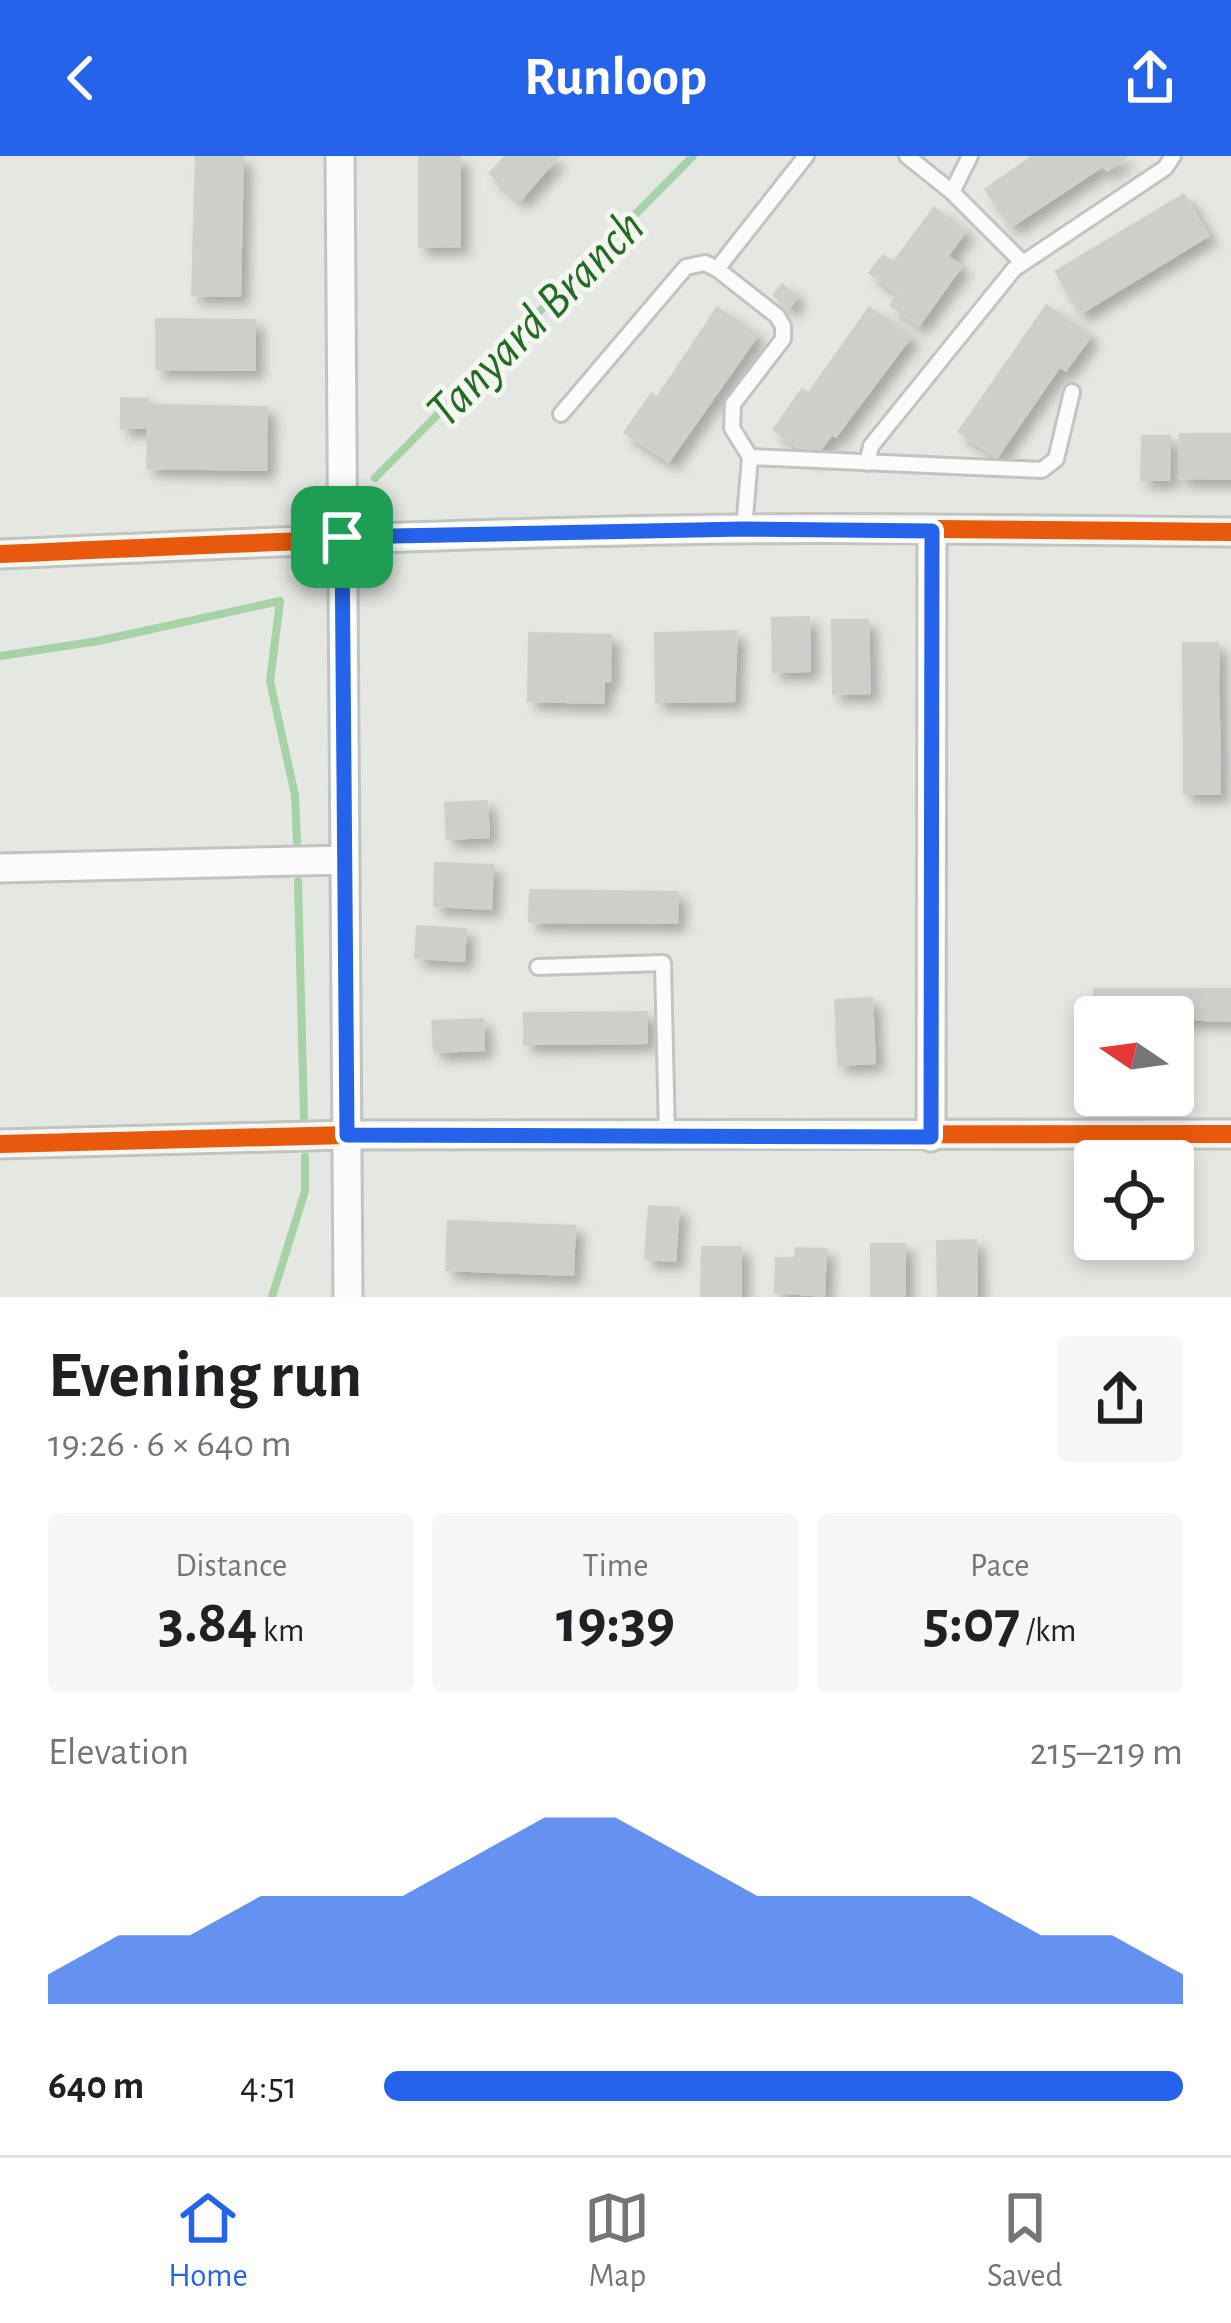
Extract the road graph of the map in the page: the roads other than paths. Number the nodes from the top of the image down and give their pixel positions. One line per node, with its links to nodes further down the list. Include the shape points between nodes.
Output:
1 (340, 156): 16 (street)
2 (806, 156): 8 (lane)
3 (907, 156): 6 (lane)
4 (970, 156): 6 (lane)
5 (1173, 156): 7 (lane)
6 (952, 192): 7 (lane)
7 (1023, 263): 12 (lane, via 871,446)
8 (717, 269): 10 (lane, via 686,267); 11 (lane, via 783,326 783,339 733,404 732,428)
9 (1072, 392): 12 (lane, via 1057,459 1042,470)
10 (561, 415)
11 (750, 458): 12 (lane); 13 (lane)
12 (867, 463)
13 (744, 529): 14 (street); 16 (street)
14 (932, 531): 15 (street); 24 (street)
15 (1231, 532)
16 (342, 537): 17 (street); 18 (street)
17 (0, 554)
18 (345, 860): 19 (street); 22 (street)
19 (0, 868)
20 (538, 967): 23 (lane, via 663,963)
21 (1231, 1134): 24 (street)
22 (347, 1135): 23 (street); 25 (street); 26 (street)
23 (667, 1136): 24 (street)
24 (931, 1137)
25 (0, 1144)
26 (348, 1297)

